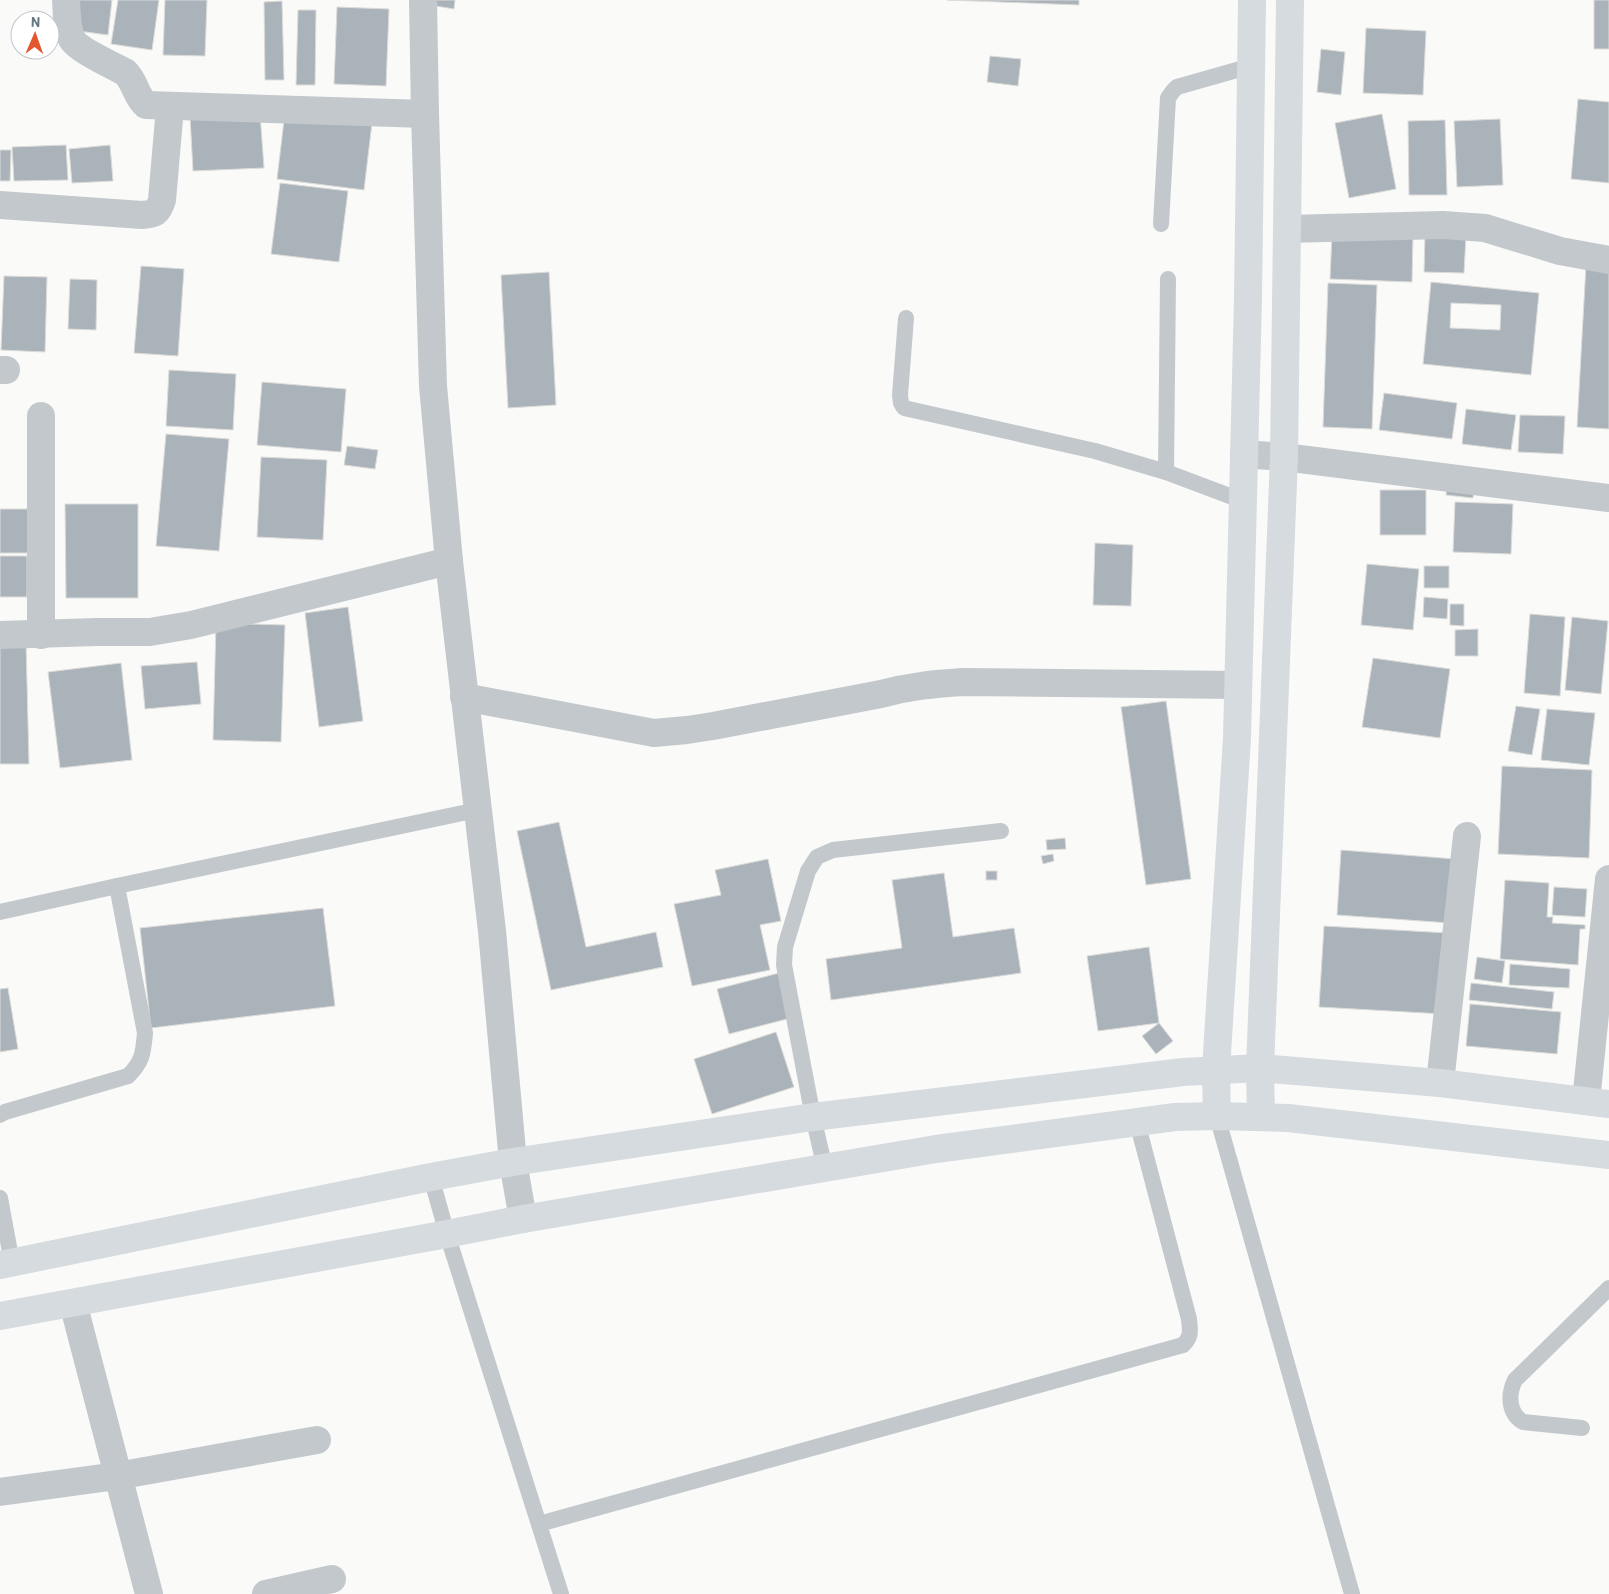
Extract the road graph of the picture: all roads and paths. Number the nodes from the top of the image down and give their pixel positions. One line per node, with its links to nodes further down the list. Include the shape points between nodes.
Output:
1 (66, 0): 6 (street, via 72,40 125,72 146,105)
2 (423, 0): 7 (street)
3 (1252, 0): 5 (main road)
4 (1290, 0): 10 (main road)
5 (1251, 66): 9 (lane, via 1177,87 1168,98); 15 (main road)
6 (170, 106): 7 (street); 8 (street, via 162,200 154,214)
7 (424, 114): 20 (street, via 433,386)
8 (0, 205)
9 (1161, 224)
10 (1287, 229): 11 (street, via 1465,226 1485,228 1560,251); 16 (main road)
11 (1609, 260)
12 (1168, 279): 17 (lane)
13 (906, 318): 17 (lane, via 900,395 904,408 1095,451)
14 (41, 416): 21 (street)
15 (1244, 454): 16 (street); 19 (main road)
16 (1284, 457): 18 (street); 31 (main road)
17 (1166, 472): 19 (lane)
18 (1609, 498)
19 (1243, 501): 23 (main road)
20 (449, 561): 21 (street, via 191,626 150,632); 24 (street)
21 (41, 634): 22 (street)
22 (0, 635)
23 (1238, 685): 24 (street, via 932,684 908,686 713,726 654,733); 32 (main road)
24 (464, 698): 25 (street)
25 (477, 810): 29 (lane); 41 (street, via 492,931)
26 (1001, 831): 37 (lane, via 833,850 817,857 808,871 785,947 784,965)
27 (1467, 836): 33 (street)
28 (1609, 879): 34 (street)
29 (117, 886): 30 (lane); 35 (lane, via 145,1033 143,1053 137,1067 128,1076)
30 (0, 912)
31 (1260, 1068): 32 (main road); 33 (main road); 38 (main road)
32 (1216, 1069): 36 (main road); 37 (main road)
33 (1440, 1083): 34 (main road)
34 (1597, 1102)
35 (0, 1115)
36 (1217, 1116): 38 (main road); 39 (main road); 60 (lane)
37 (814, 1117): 41 (main road); 42 (lane)
38 (1261, 1117): 40 (main road)
39 (1137, 1122): 42 (main road, via 936,1149); 55 (lane, via 1189,1319 1189,1339 1183,1345)
40 (1609, 1155)
41 (513, 1162): 43 (main road); 45 (street)
42 (825, 1168): 45 (main road)
43 (431, 1177): 46 (lane); 47 (main road)
44 (0, 1198): 47 (lane)
45 (523, 1219): 46 (main road)
46 (447, 1234): 49 (main road); 55 (lane)
47 (6, 1264)
48 (1609, 1288): 51 (lane, via 1515,1380 1511,1388 1513,1410 1523,1422)
49 (73, 1303): 50 (main road); 53 (street)
50 (0, 1316)
51 (1582, 1428)
52 (318, 1440): 53 (street)
53 (117, 1476): 54 (street); 57 (street)
54 (0, 1492)
55 (539, 1524): 59 (lane)
56 (332, 1579): 58 (street)
57 (148, 1594)
58 (266, 1594)
59 (561, 1594)
60 (1352, 1594)

